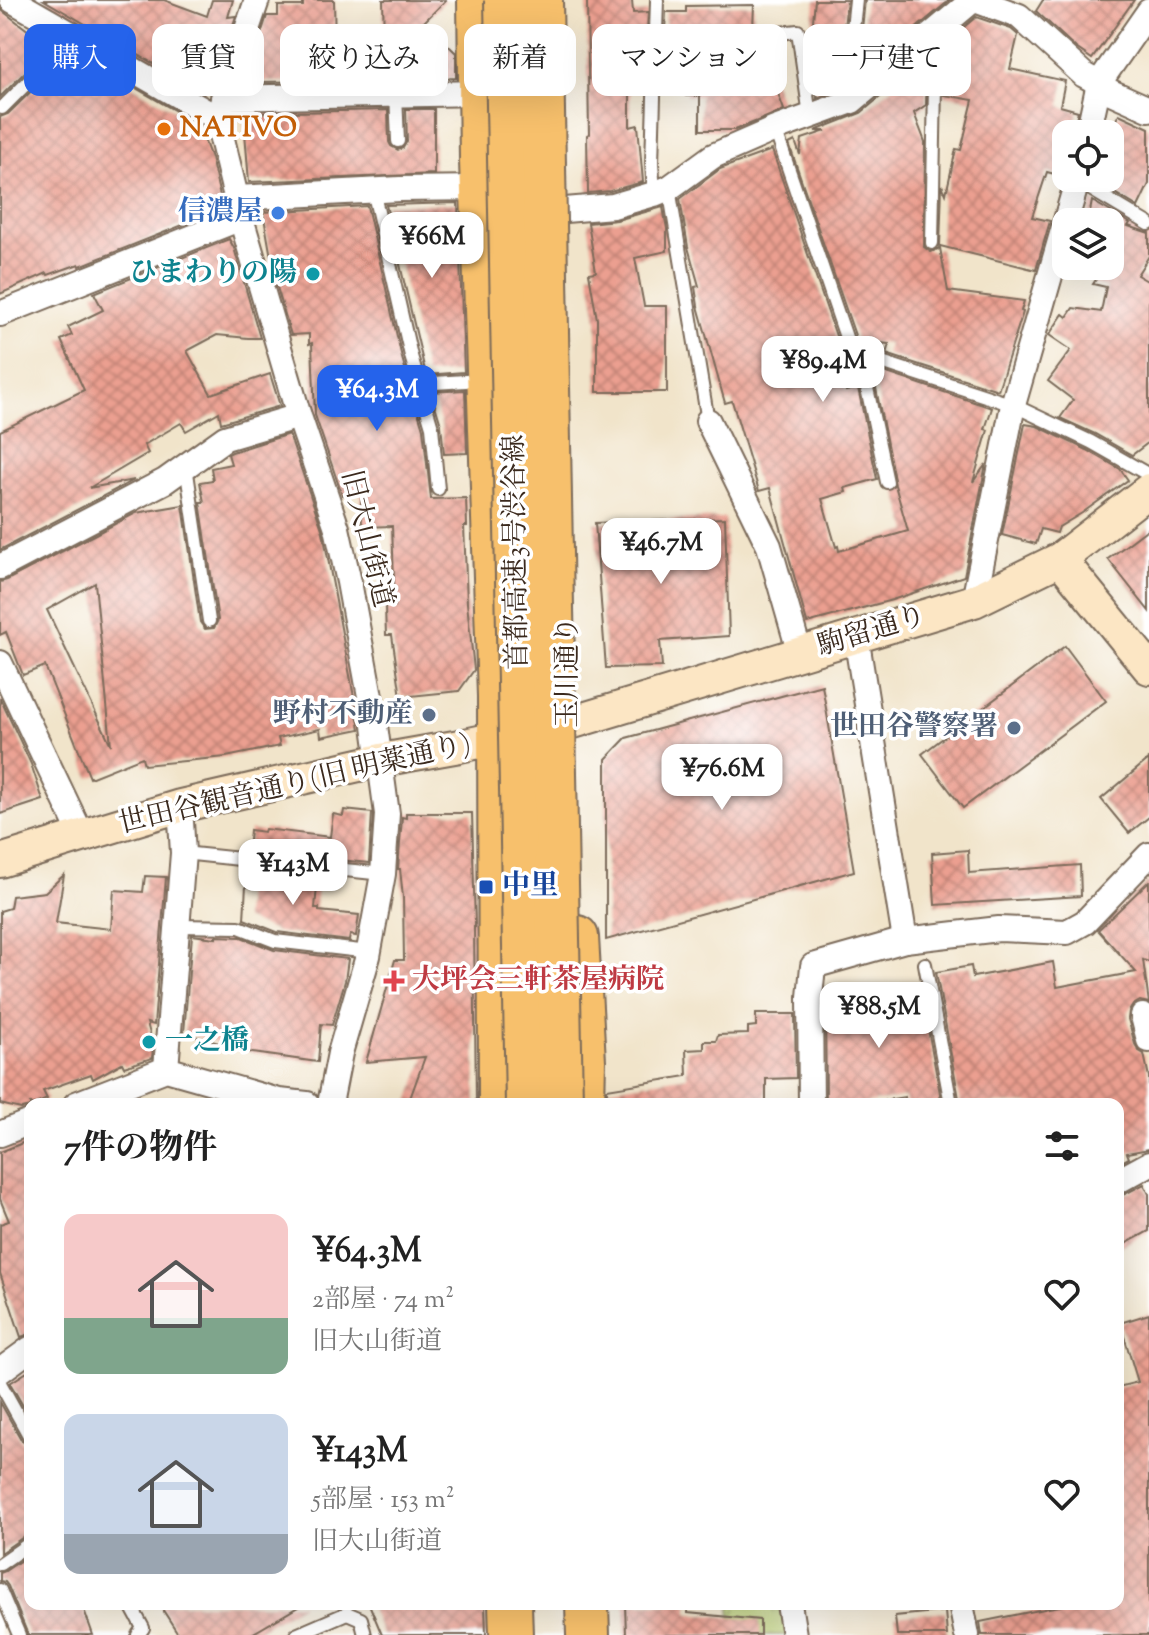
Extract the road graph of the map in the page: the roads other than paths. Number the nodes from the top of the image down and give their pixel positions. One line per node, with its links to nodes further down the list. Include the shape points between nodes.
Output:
1 (12, 0): 11 (street)
2 (257, 0): 25 (street)
3 (479, 0): 12 (highway)
4 (506, 0): 80 (highway, 首都高速3号渋谷線, bridge)
5 (541, 0): 81 (highway, 首都高速3号渋谷線, bridge)
6 (560, 0): 37 (highway, 玉川通り)
7 (657, 0): 33 (lane, via 652,163)
8 (856, 0): 23 (lane)
9 (974, 0): 13 (street); 16 (street, via 1021,12 1084,75)
10 (1149, 11): 16 (street)
11 (53, 24)
12 (480, 24)
13 (944, 24)
14 (787, 32): 27 (lane, via 798,31)
15 (136, 66): 25 (street)
16 (1099, 83): 26 (street); 28 (street)
17 (24, 86): 24 (lane)
18 (371, 96): 25 (street)
19 (396, 96): 30 (lane)
20 (481, 96): 31 (highway)
21 (858, 96): 23 (street)
22 (935, 96): 39 (lane)
23 (852, 101): 27 (street)
24 (2, 108)
25 (220, 108): 36 (street, 旧大山街道)
26 (1149, 109)
27 (810, 116): 29 (street)
28 (1091, 120)
29 (775, 129): 33 (street, via 713,156); 41 (lane, via 851,352)
30 (398, 141)
31 (483, 188): 32 (street); 37 (street); 42 (highway)
32 (373, 190): 36 (street); 43 (lane)
33 (662, 191): 37 (street, via 613,206); 46 (lane)
34 (1074, 192): 44 (street)
35 (1099, 192): 38 (lane)
36 (239, 208): 40 (street); 45 (street, 旧大山街道)
37 (565, 210): 60 (highway, 玉川通り)
38 (1149, 224)
39 (932, 243)
40 (0, 314)
41 (860, 355): 44 (lane); 49 (lane)
42 (488, 380): 43 (lane); 61 (highway)
43 (419, 384): 50 (lane, via 432,427)
44 (1013, 405): 48 (lane); 54 (street)
45 (299, 416): 47 (street, via 225,438); 62 (street, 旧大山街道, via 337,528)
46 (708, 421): 57 (street, via 769,546)
47 (186, 465): 53 (street); 55 (lane)
48 (1149, 475)
49 (887, 482)
50 (438, 489)
51 (1149, 490): 52 (street, 駒留通り)
52 (1060, 559): 54 (street, 駒留通り); 59 (street)
53 (0, 567)
54 (974, 601): 56 (street, 駒留通り)
55 (209, 621)
56 (856, 636): 57 (street, 駒留通り); 70 (street)
57 (800, 654): 60 (street, 駒留通り)
58 (0, 663): 64 (street)
59 (1149, 668)
60 (570, 723): 61 (street, 駒留通り); 82 (highway, 玉川通り)
61 (498, 738): 62 (street, 世田谷観音通り(旧 明薬通り)); 79 (highway)
62 (381, 760): 63 (street, 世田谷観音通り(旧 明薬通り)); 68 (street, 旧大山街道, via 387,814)
63 (180, 806): 64 (street, 世田谷観音通り(旧 明薬通り)); 65 (street)
64 (82, 836): 67 (street, 世田谷観音通り(旧 明薬通り))
65 (183, 853): 68 (lane); 69 (street)
66 (1149, 855): 70 (street, via 1085,922 1067,932 999,929)
67 (0, 861)
68 (383, 874): 71 (street, 旧大山街道)
69 (178, 926): 71 (lane, via 239,927 275,941); 75 (street)
70 (905, 940): 83 (street, via 813,966)
71 (369, 952): 78 (street, 旧大山街道)
72 (925, 964): 84 (lane)
73 (1143, 1016): 74 (street)
74 (1149, 1040)
75 (166, 1069): 76 (street); 77 (street)
76 (91, 1098)
77 (264, 1098)
78 (331, 1098)
79 (500, 1098)
80 (527, 1098)
81 (561, 1098)
82 (583, 1098)
83 (811, 1098)
84 (950, 1098)
85 (24, 1128): 86 (street)
86 (0, 1134)
87 (1149, 1164): 88 (street)
88 (1124, 1178)
89 (24, 1353): 90 (street)
90 (0, 1371)
91 (0, 1383): 92 (lane)
92 (24, 1426)
93 (24, 1547): 94 (lane)
94 (0, 1564)
95 (0, 1590): 103 (lane)
96 (133, 1610): 104 (lane, via 143,1628)
97 (510, 1610): 107 (highway)
98 (536, 1610): 108 (highway)
99 (570, 1610): 109 (highway)
100 (587, 1610): 110 (highway)
101 (790, 1610): 111 (street)
102 (962, 1610): 112 (street)
103 (19, 1635)
104 (138, 1635)
105 (296, 1635): 106 (lane, via 347,1613 361,1619)
106 (365, 1635)
107 (511, 1635)
108 (537, 1635)
109 (570, 1635)
110 (588, 1635)
111 (794, 1635)
112 (967, 1635)

